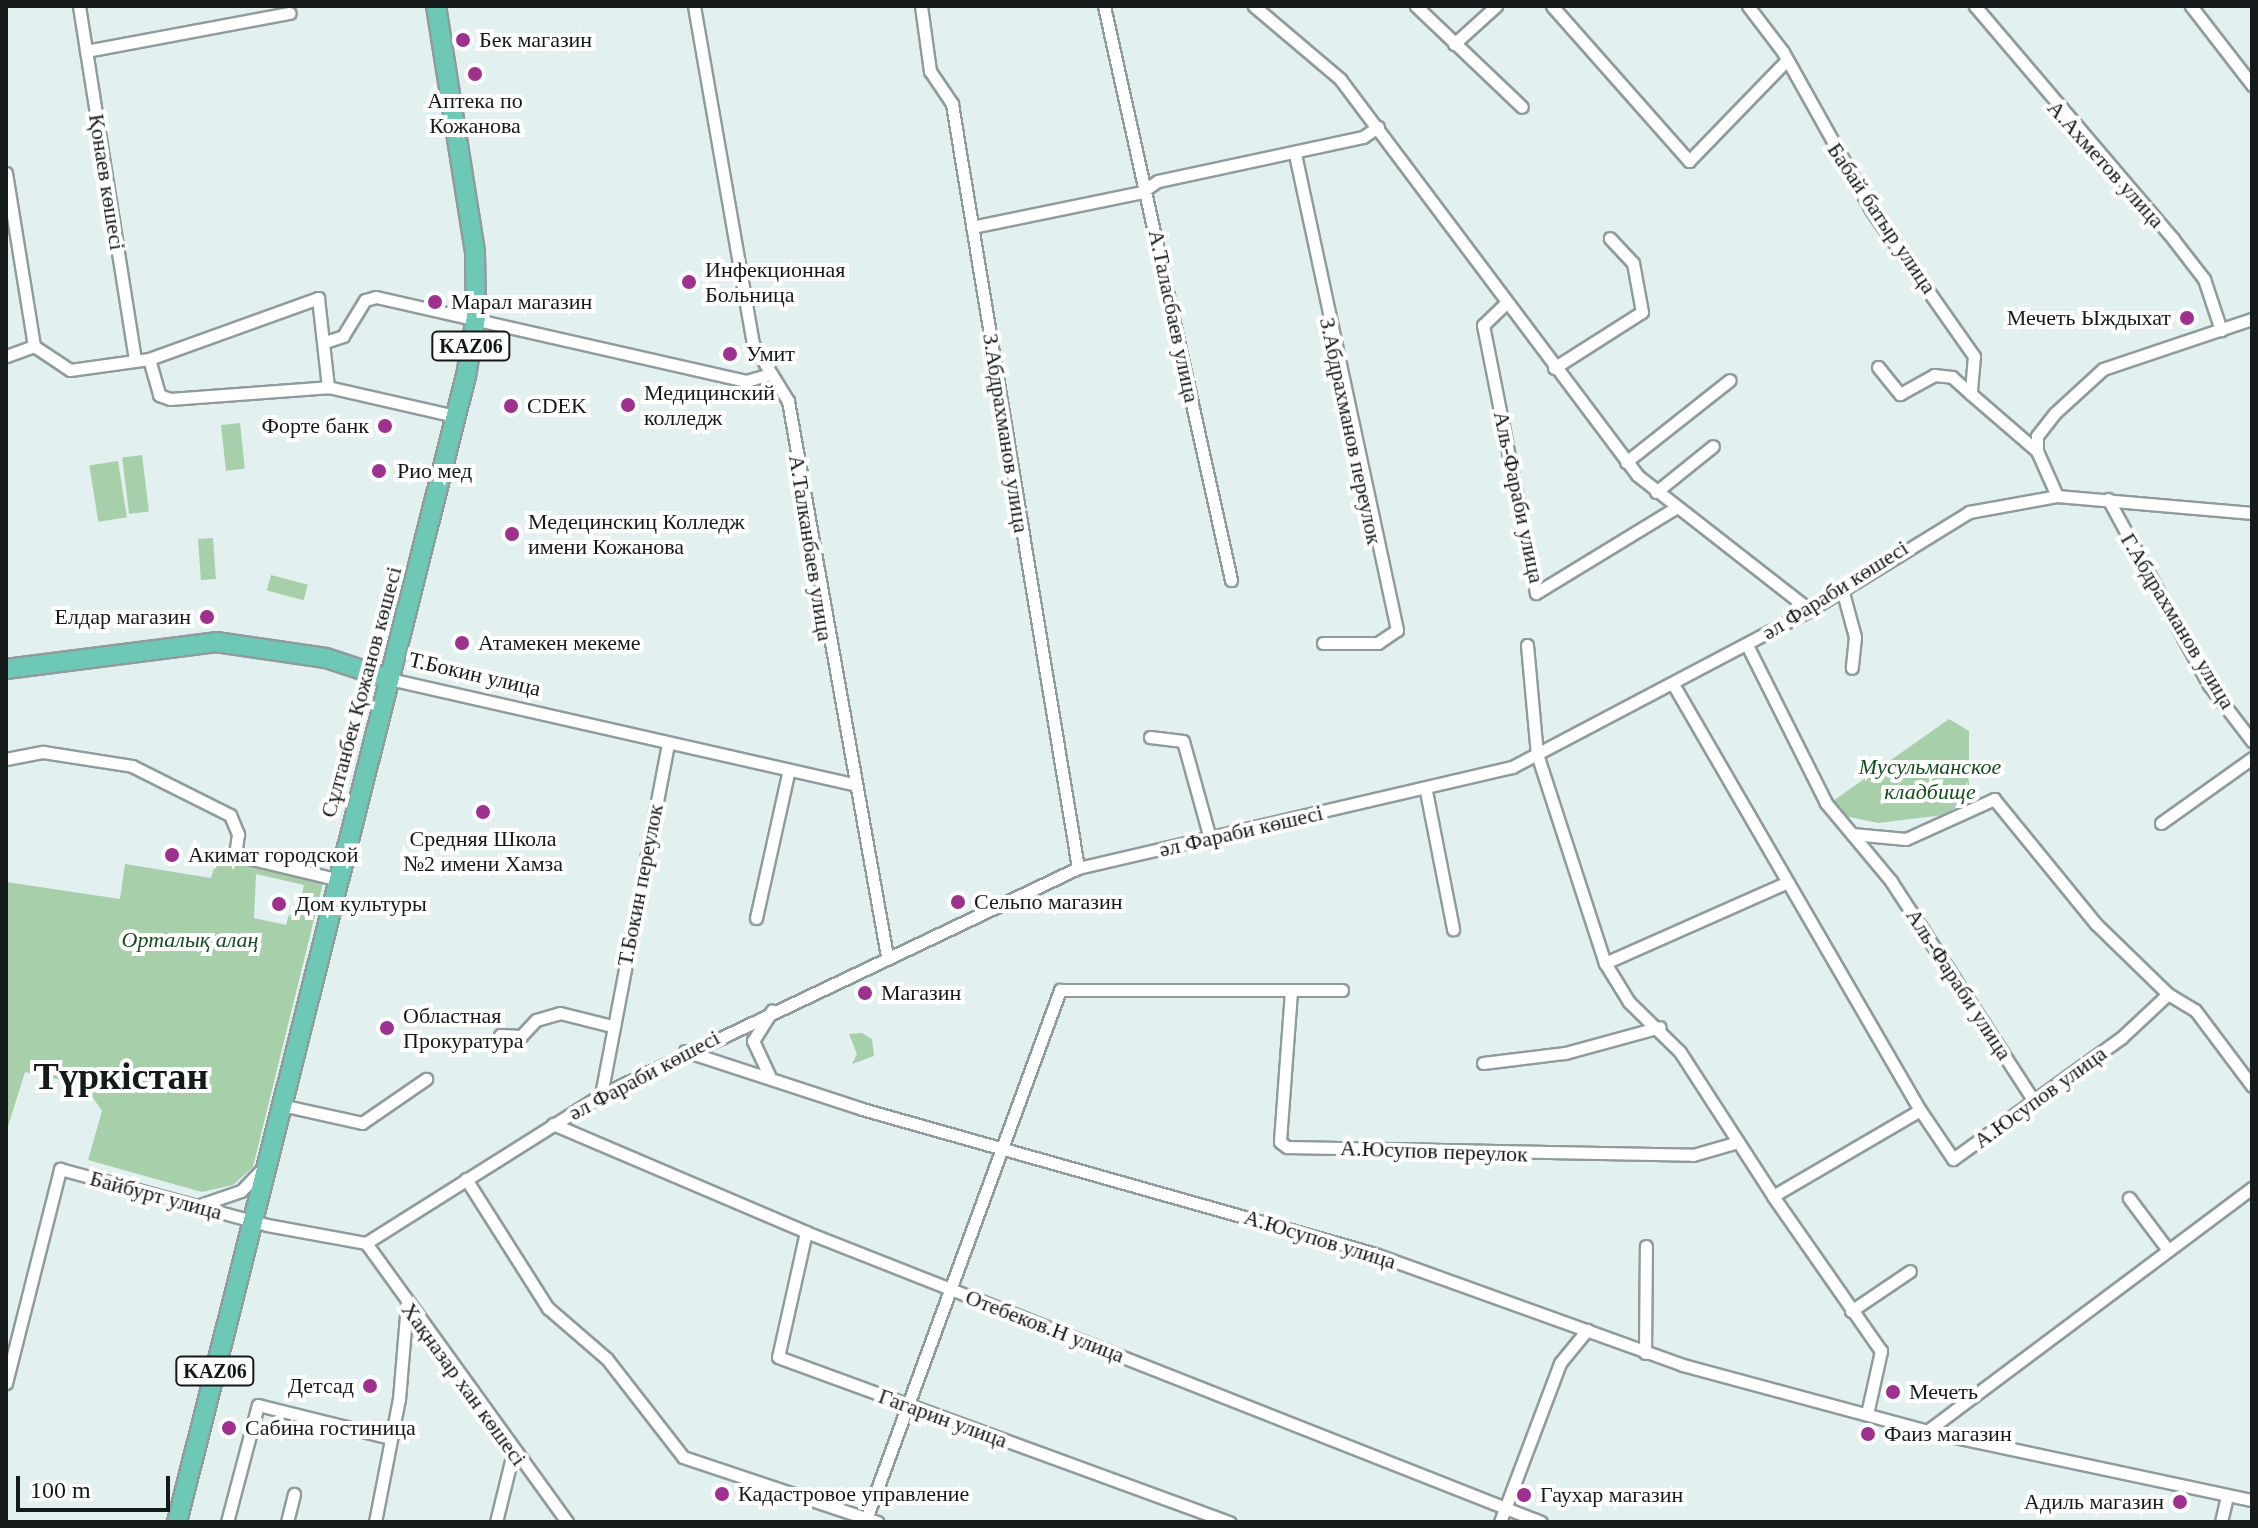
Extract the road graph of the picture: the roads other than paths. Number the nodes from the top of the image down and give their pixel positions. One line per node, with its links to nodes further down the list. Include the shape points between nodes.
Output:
1 (79, 6): 15 (street, Қонаев көшесі)
2 (436, 6): 26 (main road, Сұлтанбек Қожанов көшесі / KАZ06, via 475,252)
3 (694, 6): 36 (street, А.Талканбаев улица, via 753,344)
4 (921, 6): 23 (street, З.Абдрахманов улица, via 930,71 952,104)
5 (1104, 6): 22 (street, А.Таласбаев улица)
6 (1254, 6): 19 (street, via 1340,79)
7 (1416, 6): 14 (street)
8 (1496, 6): 14 (street)
9 (1552, 6): 16 (street, via 1689,161)
10 (1748, 6): 16 (street, Бабай батыр улица)
11 (1975, 6): 28 (street, А.Ахметов улица, via 2196,269 2217,304)
12 (2191, 6): 17 (street)
13 (289, 13): 15 (street)
14 (1454, 44): 18 (street)
15 (86, 51): 32 (street, Қонаев көшесі)
16 (1787, 60): 39 (street, Бабай батыр улица, via 1872,211 1974,356)
17 (2252, 85)
18 (1522, 107)
19 (1378, 127): 20 (street); 25 (street)
20 (1295, 154): 22 (street, via 1158,181); 52 (street, З.Абдрахманов переулок, via 1397,630 1378,643)
21 (6, 173): 30 (street)
22 (1142, 192): 23 (street); 49 (street, А.Таласбаев улица, via 1171,286)
23 (972, 227): 71 (street, З.Абдрахманов улица)
24 (1610, 238): 35 (street, via 1633,263 1642,312)
25 (1506, 303): 35 (street); 47 (street, Аль-Фараби улица, via 1483,325 1536,593)
26 (476, 317): 29 (street, via 368,298 343,336); 36 (street, via 746,381); 40 (main road, Сұлтанбек Қожанов көшесі / KАZ06)
27 (2252, 319): 28 (street)
28 (2221, 330): 42 (street, via 2103,369 2055,413 2037,436)
29 (325, 342): 33 (street, via 322,303 311,298); 38 (street)
30 (34, 346): 31 (street); 32 (street, via 70,370)
31 (6, 356)
32 (135, 358): 33 (street)
33 (149, 359): 38 (street, via 159,395 170,399)
34 (1878, 367): 39 (street, via 1900,394 1934,375 1952,377)
35 (1554, 368): 43 (street)
36 (771, 374): 66 (street, А.Талканбаев улица, via 788,401)
37 (1730, 380): 43 (street)
38 (328, 387): 40 (street)
39 (1971, 394): 42 (street)
40 (456, 416): 57 (main road, Сұлтанбек Қожанов көшесі / KАZ06)
41 (1713, 446): 44 (street)
42 (2037, 451): 45 (street)
43 (1626, 462): 44 (street)
44 (1656, 492): 47 (street)
45 (2057, 496): 46 (street, әл Фараби көшесі); 50 (street, әл Фараби көшесі, via 2010,500 1940,524)
46 (2108, 499): 48 (street, әл Фараби көшесі); 60 (street, Г.Абдрахманов улица, via 2209,685)
47 (1675, 508): 51 (street)
48 (2252, 513)
49 (1231, 580)
50 (1842, 589): 51 (street, әл Фараби көшесі); 55 (street, via 1855,637)
51 (1810, 610): 54 (street, әл Фараби көшесі)
52 (1323, 643)
53 (1527, 645): 62 (street)
54 (1747, 645): 58 (street, әл Фараби көшесі); 69 (street, Аль-Фараби улица, via 1791,742)
55 (1852, 668)
56 (6, 669): 57 (main road, Т.Бокин улица, via 216,642 326,658)
57 (390, 679): 61 (street, Т.Бокин улица); 72 (main road, Сұлтанбек Қожанов көшесі / KАZ06)
58 (1673, 684): 62 (street, әл Фараби көшесі); 73 (street)
59 (1150, 737): 70 (street, via 1183,741)
60 (2252, 741)
61 (668, 745): 65 (street, Т.Бокин улица); 82 (street, Т.Бокин переулок)
62 (1537, 754): 67 (street, әл Фараби көшесі); 77 (street)
63 (2252, 758): 68 (street)
64 (6, 759): 72 (street, via 43,752 132,766 230,815 238,834 235,855)
65 (788, 774): 66 (street, Т.Бокин улица); 74 (street)
66 (852, 784): 76 (street, А.Талканбаев улица)
67 (1426, 791): 70 (street, әл Фараби көшесі); 75 (street)
68 (2161, 823)
69 (1851, 834): 80 (street, via 1906,839 1994,799 2096,924); 91 (street, Аль-Фараби улица, via 1891,881)
70 (1211, 842): 71 (street, әл Фараби көшесі)
71 (1078, 868): 76 (street, әл Фараби көшесі)
72 (336, 879): 92 (main road, Сұлтанбек Қожанов көшесі / KАZ06)
73 (1783, 884): 77 (street); 93 (street)
74 (756, 918)
75 (1453, 929)
76 (887, 956): 81 (street, әл Фараби көшесі)
77 (1605, 963): 83 (street, via 1629,1002)
78 (1342, 990): 79 (street)
79 (1291, 991): 95 (street, А.Юсупов переулок, via 1280,1142 1287,1147 1693,1155); 96 (street, via 1060,990)
80 (2168, 994): 89 (street, via 2195,1010); 91 (street, А.Юсупов улица, via 2121,1038)
81 (772, 1010): 85 (street, әл Фараби көшесі); 87 (street, via 753,1041)
82 (612, 1026): 84 (street, via 560,1013 536,1020 521,1036); 90 (street)
83 (1660, 1027): 86 (street, via 1565,1053); 95 (street)
84 (500, 1035)
85 (685, 1051): 87 (street, А.Юсупов улица); 90 (street, әл Фараби көшесі)
86 (1483, 1063)
87 (770, 1075): 96 (street, А.Юсупов улица)
88 (426, 1079): 92 (street, via 362,1123)
89 (2252, 1086)
90 (601, 1095): 94 (street, әл Фараби көшесі)
91 (2033, 1100): 93 (street, А.Юсупов улица, via 1953,1159)
92 (281, 1105): 97 (main road, Сұлтанбек Қожанов көшесі / KАZ06)
93 (1920, 1110): 100 (street)
94 (553, 1124): 98 (street, әл Фараби көшесі); 104 (street, Отебеков.Н улица)
95 (1738, 1142): 100 (street)
96 (1007, 1150): 109 (street); 112 (street, А.Юсупов улица, via 1372,1253)
97 (269, 1158): 102 (street, via 241,1191); 103 (main road, Сұлтанбек Қожанов көшесі / KАZ06)
98 (466, 1179): 105 (street, әл Фараби көшесі); 124 (street, via 548,1308 607,1359 683,1457)
99 (2252, 1188): 107 (street)
100 (1773, 1196): 111 (street)
101 (2129, 1198): 107 (street)
102 (199, 1205): 103 (street, Байбурт улица); 114 (street, Байбурт улица, via 60,1169)
103 (253, 1221): 105 (street); 125 (main road, Сұлтанбек Қожанов көшесі / KАZ06)
104 (806, 1232): 109 (street, Отебеков.Н улица); 115 (street, Гагарин улица, via 778,1357)
105 (366, 1243): 110 (street, Хақназар хан көшесі)
106 (1646, 1246): 113 (street)
107 (2168, 1250): 117 (street)
108 (1910, 1271): 111 (street)
109 (953, 1291): 115 (street); 123 (street, Отебеков.Н улица)
110 (407, 1304): 118 (street); 119 (street, Хақназар хан көшесі)
111 (1851, 1311): 116 (street, via 1881,1351)
112 (1587, 1330): 113 (street, А.Юсупов улица); 123 (street, via 1560,1363)
113 (1645, 1353): 116 (street, А.Юсупов улица)
114 (6, 1383)
115 (912, 1407): 124 (street); 131 (street, Гагарин улица)
116 (1867, 1414): 117 (street, А.Юсупов улица)
117 (1927, 1431): 121 (street, А.Юсупов улица)
118 (390, 1438): 126 (street, via 258,1405); 128 (street)
119 (513, 1453): 129 (street); 130 (street, Хақназар хан көшесі)
120 (294, 1494): 127 (street)
121 (2227, 1496): 122 (street, А.Юсупов улица); 134 (street)
122 (2252, 1500)
123 (1507, 1503): 132 (street); 133 (street, Отебеков.Н улица)
124 (869, 1521)
125 (177, 1522)
126 (227, 1522)
127 (287, 1522)
128 (375, 1522)
129 (496, 1522)
130 (567, 1522)
131 (1230, 1522)
132 (1500, 1522)
133 (1541, 1522)
134 (2221, 1522)

